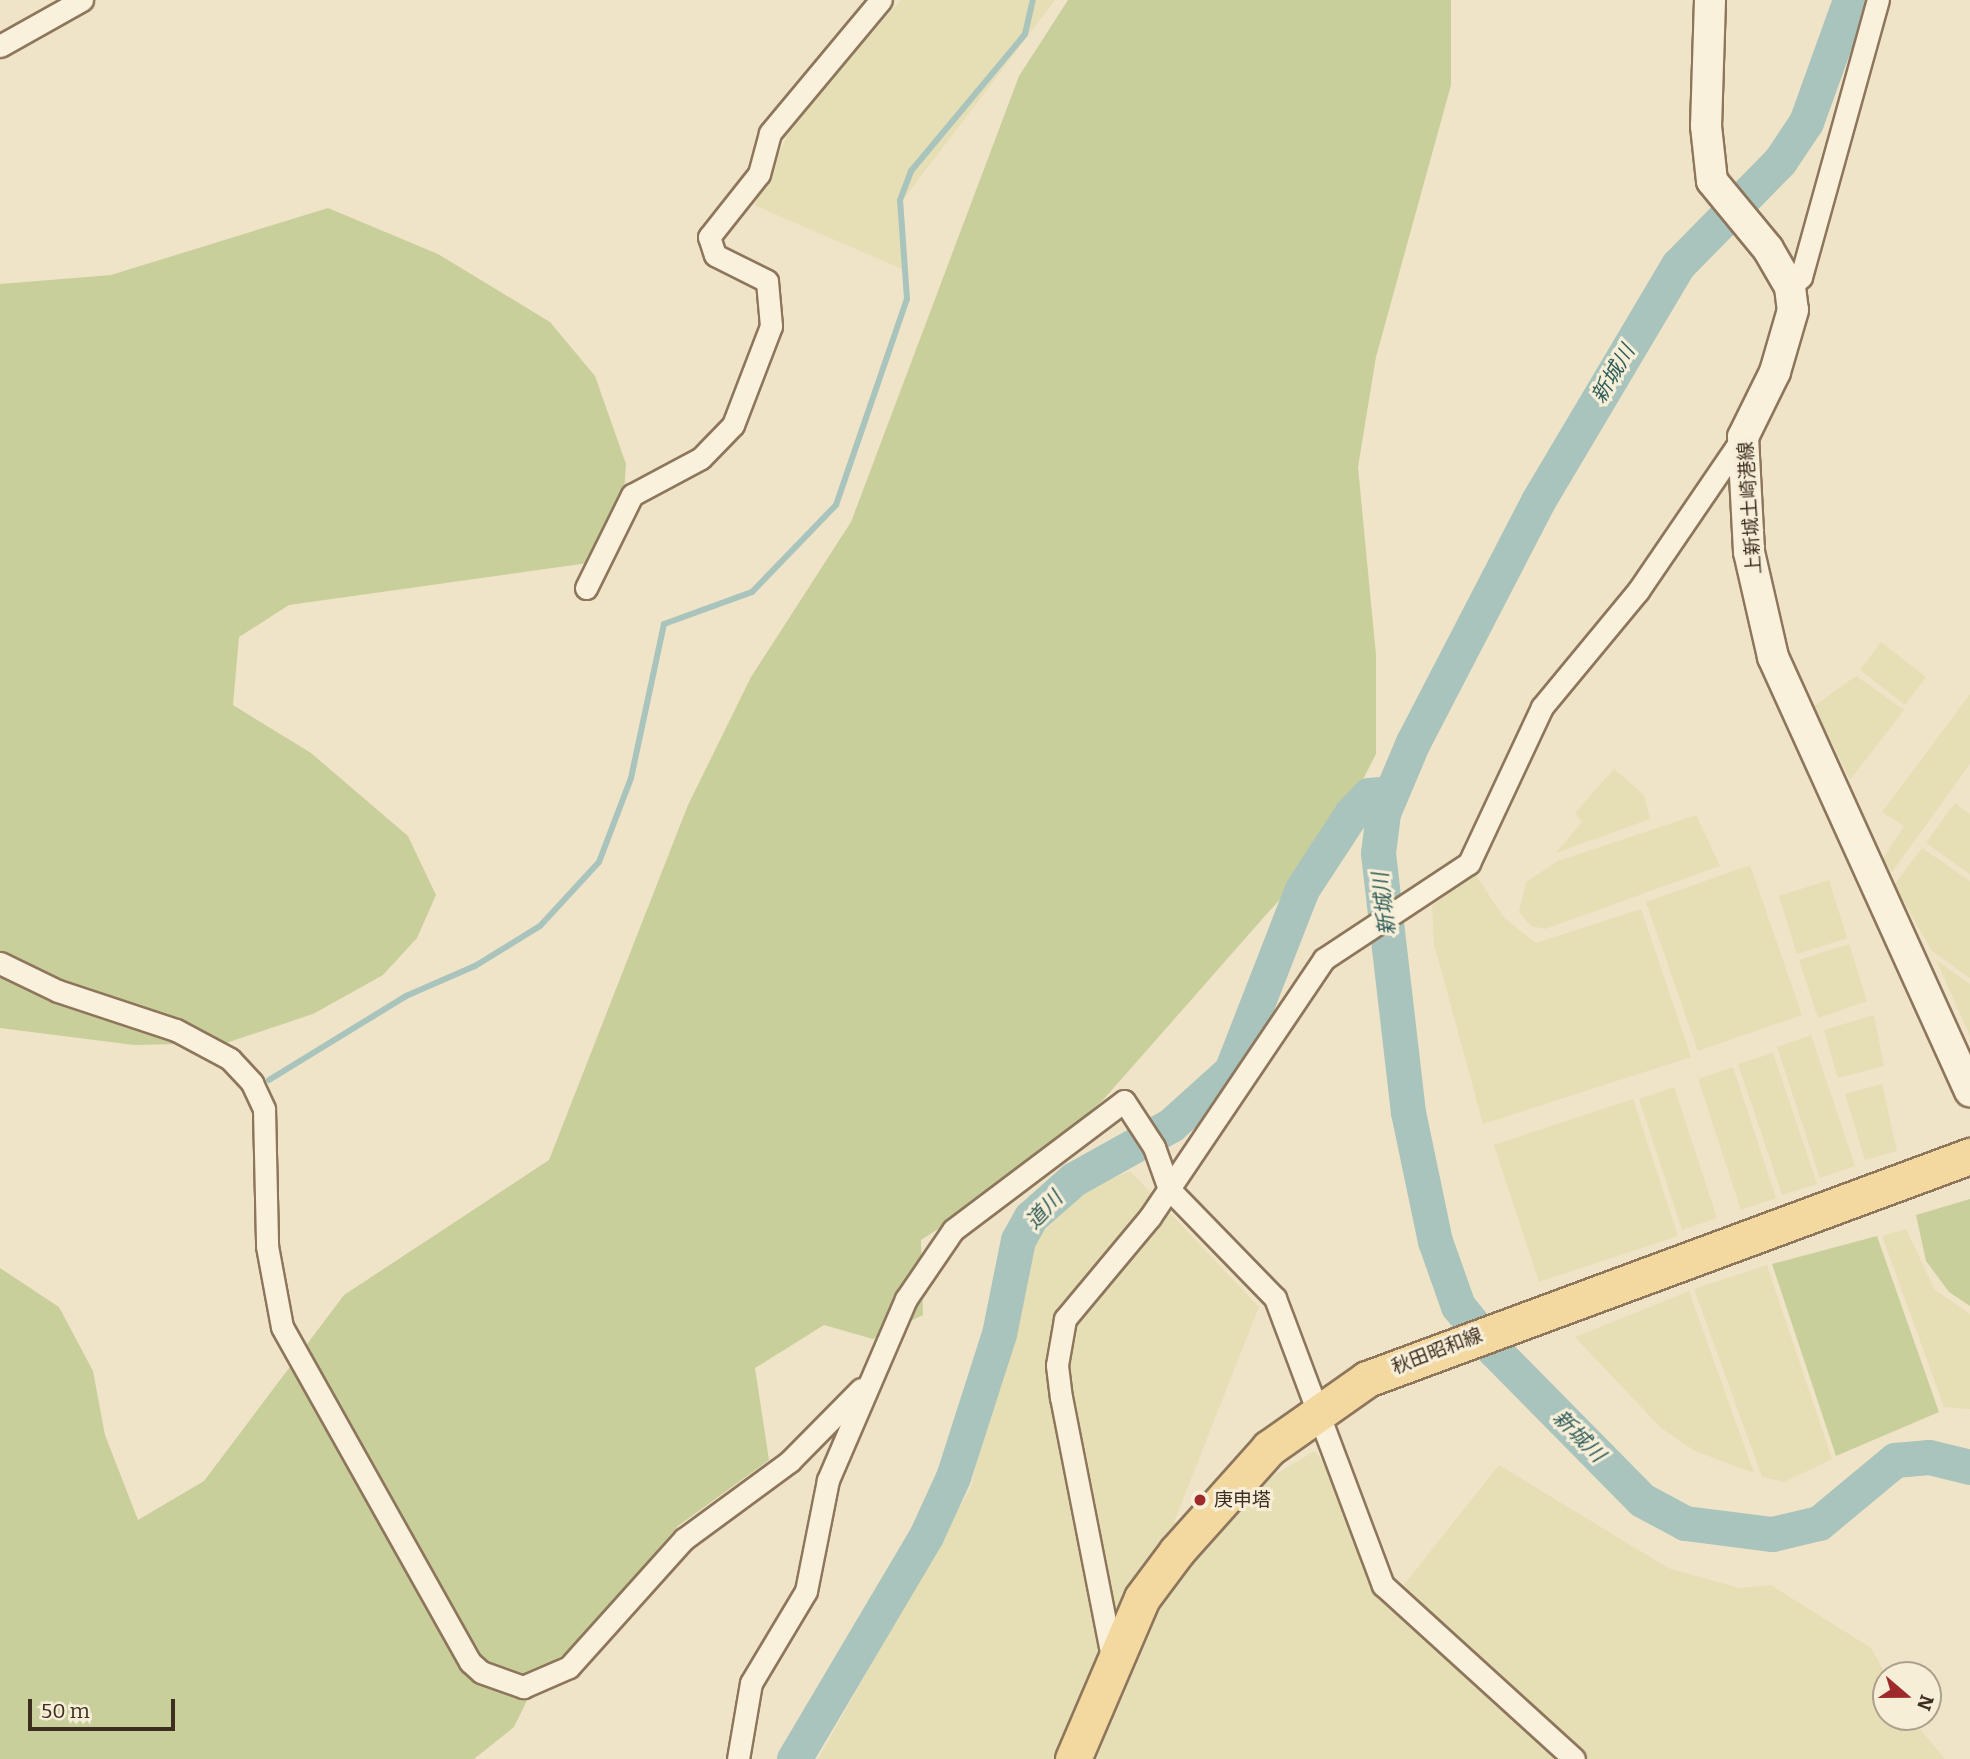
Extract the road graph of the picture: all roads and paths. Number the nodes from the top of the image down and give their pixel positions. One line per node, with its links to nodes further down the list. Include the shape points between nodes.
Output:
1 (82, 0): 5 (street)
2 (881, 0): 8 (street, via 770,132 759,174 709,237 715,255 767,281 771,326 733,425 701,458 632,495)
3 (1710, 0): 6 (main road, 上新城土崎港線, via 1706,126 1713,181 1769,249)
4 (1878, 0): 6 (street, via 1801,277)
5 (0, 46)
6 (1790, 288): 7 (main road, 上新城土崎港線, via 1789,335)
7 (1743, 437): 10 (main road, 上新城土崎港線, via 1749,552 1773,657); 12 (street, via 1638,591 1542,707 1469,863 1324,958)
8 (586, 588)
9 (0, 963): 13 (street, via 58,991 176,1030 230,1059 252,1083 264,1109 267,1246 282,1327 470,1662 481,1672 523,1687 569,1667 684,1539 790,1461)
10 (1970, 1091)
11 (1970, 1156): 14 (main road, 秋田昭和線, via 1459,1341 1367,1379)
12 (1169, 1189): 13 (street, via 1153,1147 1124,1101 953,1230 906,1299); 14 (street, via 1275,1298); 15 (street, via 1074,1305 1059,1335 1061,1398)
13 (870, 1380): 16 (street, via 828,1480 806,1591 751,1683)
14 (1318, 1414): 15 (main road, 秋田昭和線, via 1269,1448 1219,1499 1142,1598); 18 (street, via 1382,1585)
15 (1113, 1662): 17 (main road, 秋田昭和線)
16 (738, 1759)
17 (1073, 1759)
18 (1574, 1759)

